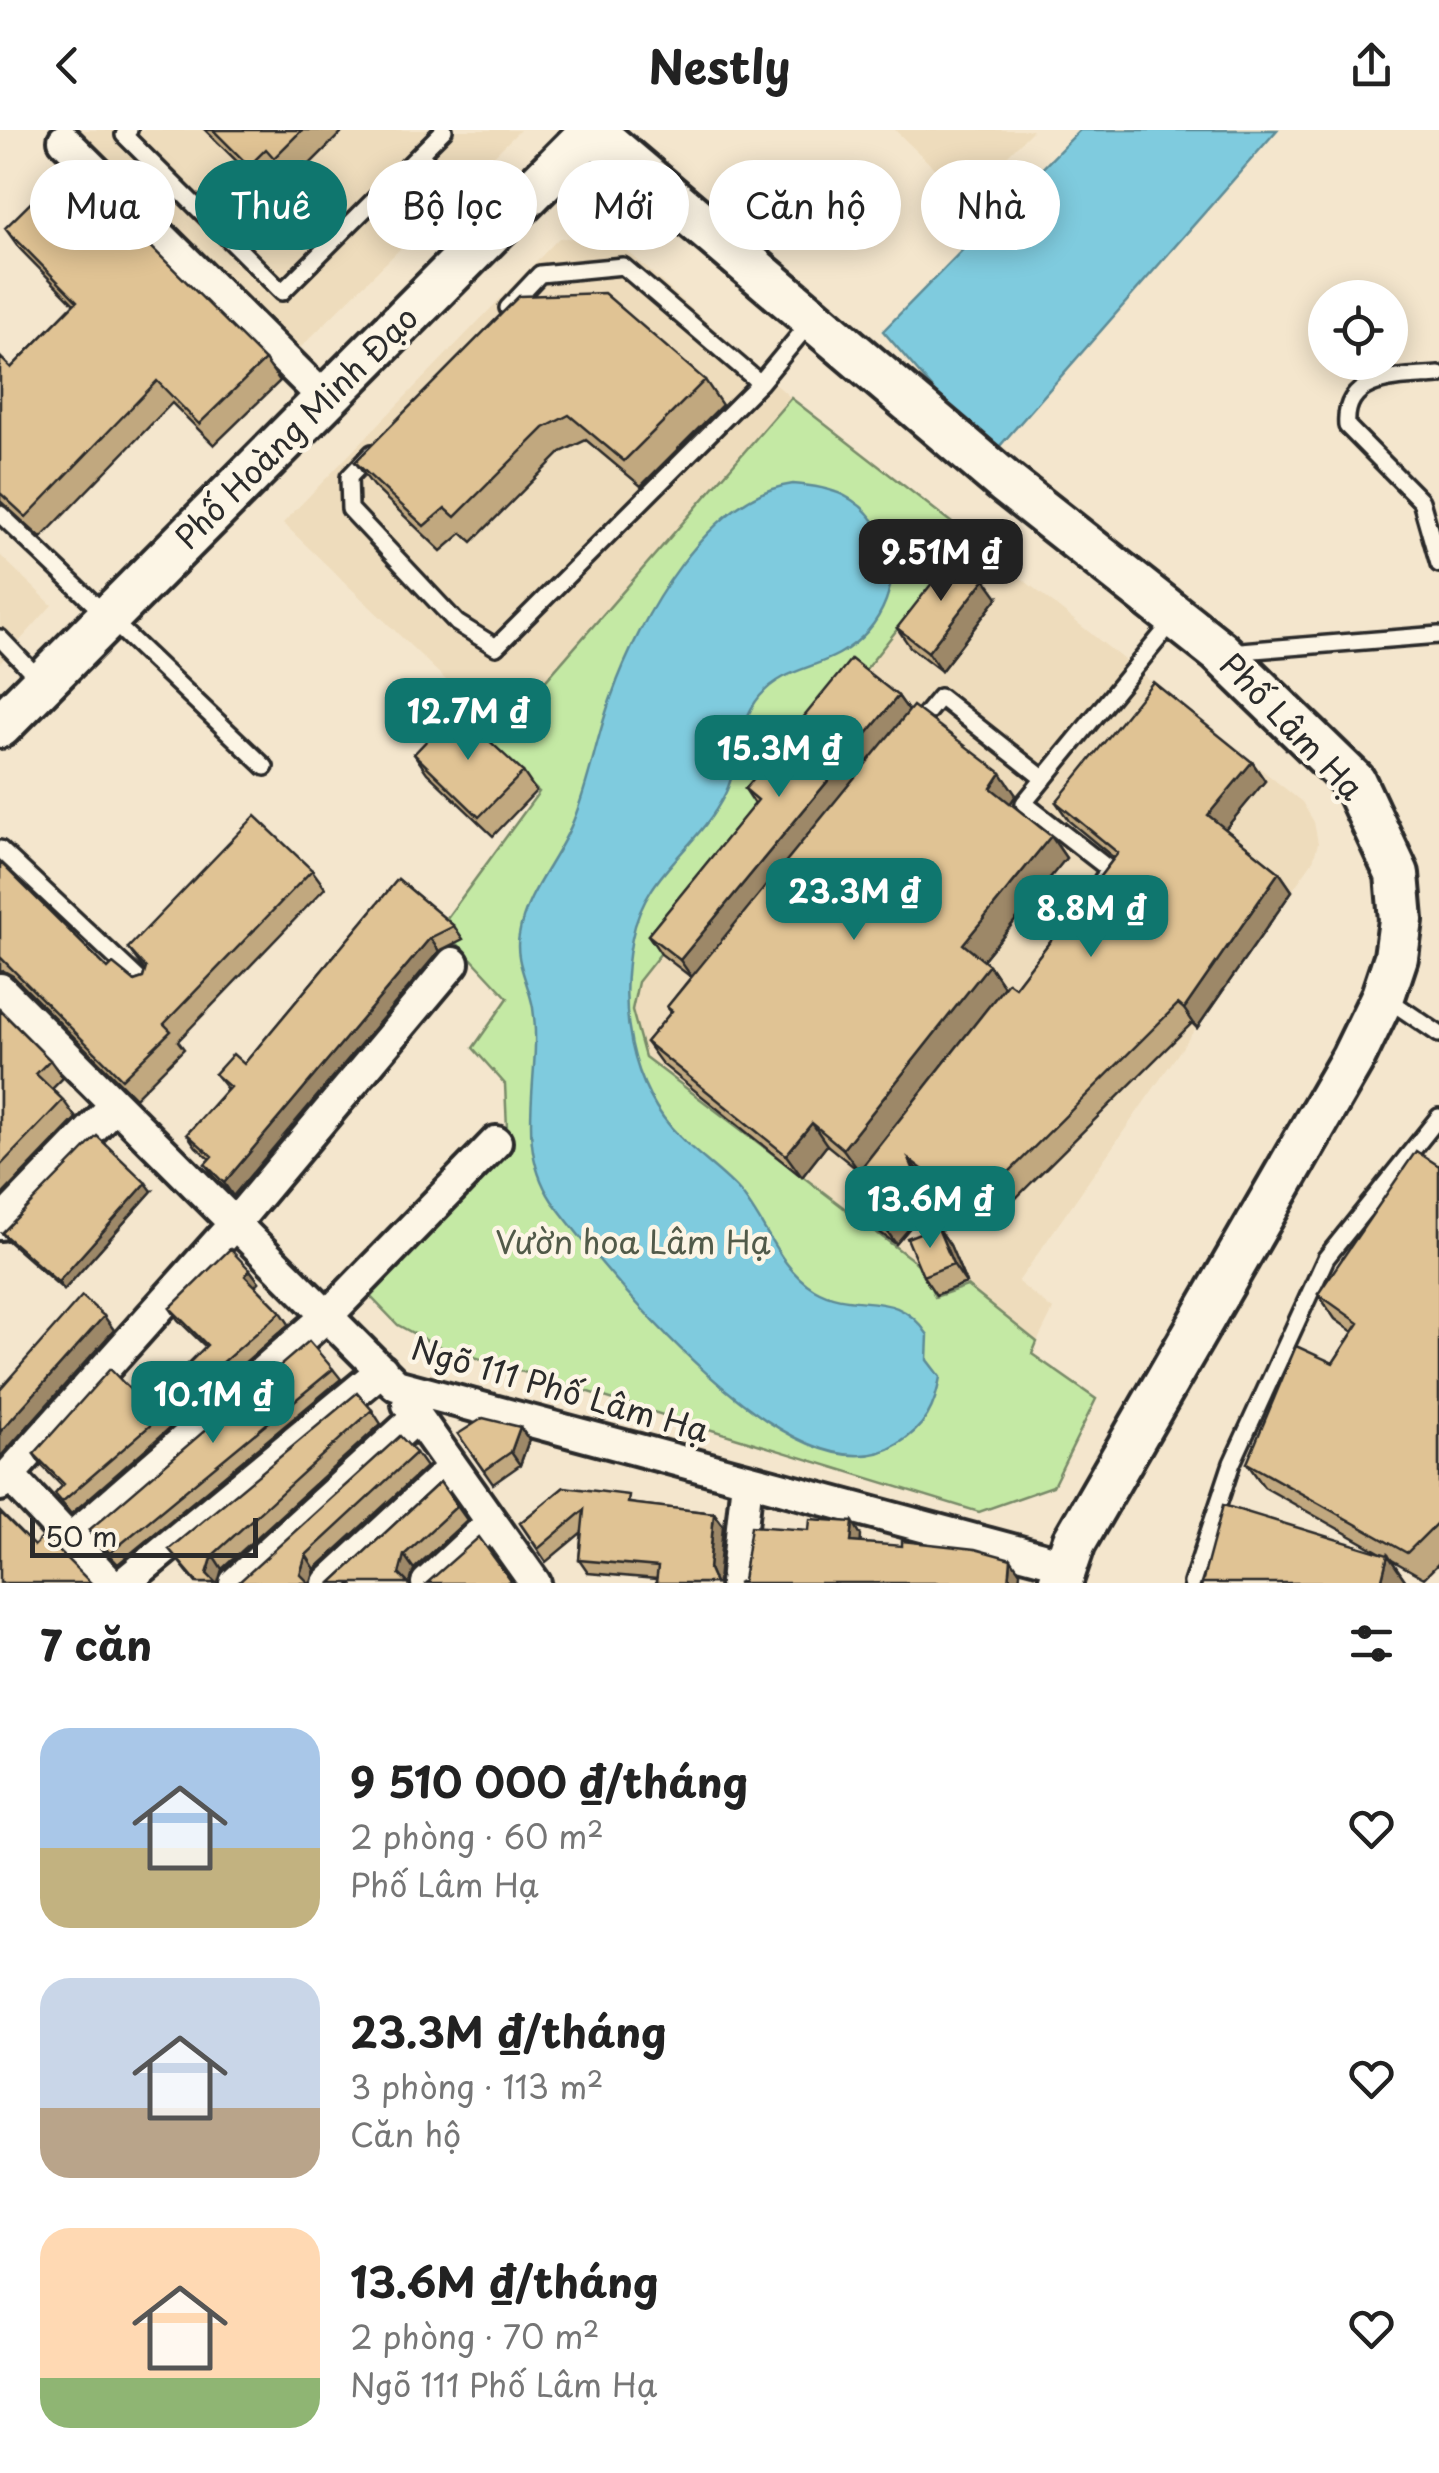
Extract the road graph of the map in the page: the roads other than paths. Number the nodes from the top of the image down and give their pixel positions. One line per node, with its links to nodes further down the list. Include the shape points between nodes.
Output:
1 (129, 130): 5 (lane, via 124,135 282,292)
2 (444, 130): 5 (lane)
3 (593, 130): 7 (street, Phố Hoàng Minh Đạo); 10 (street, Phố Lâm Hạ)
4 (64, 140): 13 (street)
5 (420, 154): 6 (lane)
6 (426, 160)
7 (537, 186)
8 (473, 250): 13 (street, Phố Hoàng Minh Đạo)
9 (499, 317): 12 (lane, via 540,274 624,266)
10 (814, 317): 12 (lane); 18 (street, Phố Lâm Hạ)
11 (1439, 375): 16 (lane, via 1382,380 1359,388 1346,407 1348,426 1421,502)
12 (760, 383): 14 (lane, via 496,647 457,623 350,509 349,477)
13 (325, 399): 17 (street, Phố Hoàng Minh Đạo)
14 (390, 434)
15 (0, 514): 17 (lane)
16 (1439, 564)
17 (110, 614): 22 (street, Phố Hoàng Minh Đạo); 25 (lane)
18 (1176, 618): 21 (street, Phố Lâm Hạ); 26 (lane)
19 (1439, 635): 21 (lane)
20 (0, 638): 22 (lane)
21 (1220, 652): 32 (street, Phố Lâm Hạ, via 1354,782 1376,823 1397,874 1401,920)
22 (42, 683): 23 (street, Phố Hoàng Minh Đạo)
23 (0, 726)
24 (902, 743): 26 (lane, via 940,698)
25 (265, 766)
26 (1044, 779): 28 (lane, via 1024,804 1110,870)
27 (0, 849): 30 (lane)
28 (1085, 901)
29 (453, 963): 37 (street)
30 (148, 988)
31 (0, 989): 34 (street, Ngõ 111 Phố Lâm Hạ)
32 (1383, 996): 33 (lane); 47 (street, Phố Lâm Hạ, via 1074,1542)
33 (1439, 1034)
34 (114, 1106): 37 (street, Ngõ 111 Phố Lâm Hạ); 38 (street)
35 (1439, 1117): 55 (lane, via 1326,1258 1232,1464)
36 (496, 1142): 39 (street)
37 (235, 1222): 39 (street, Ngõ 111 Phố Lâm Hạ); 43 (street)
38 (0, 1224)
39 (328, 1316): 40 (street, Ngõ 111 Phố Lâm Hạ); 46 (street)
40 (389, 1377): 41 (street); 44 (street, Ngõ 111 Phố Lâm Hạ); 49 (street)
41 (416, 1418): 42 (street); 50 (street)
42 (452, 1468): 45 (street); 51 (street)
43 (4, 1480): 46 (street)
44 (747, 1480): 47 (street, Ngõ 111 Phố Lâm Hạ); 54 (street)
45 (491, 1523): 52 (street); 53 (street)
46 (69, 1540): 48 (street)
47 (1064, 1574)
48 (110, 1583)
49 (124, 1583)
50 (235, 1583)
51 (328, 1583)
52 (427, 1583)
53 (535, 1583)
54 (736, 1583)
55 (1192, 1583)

